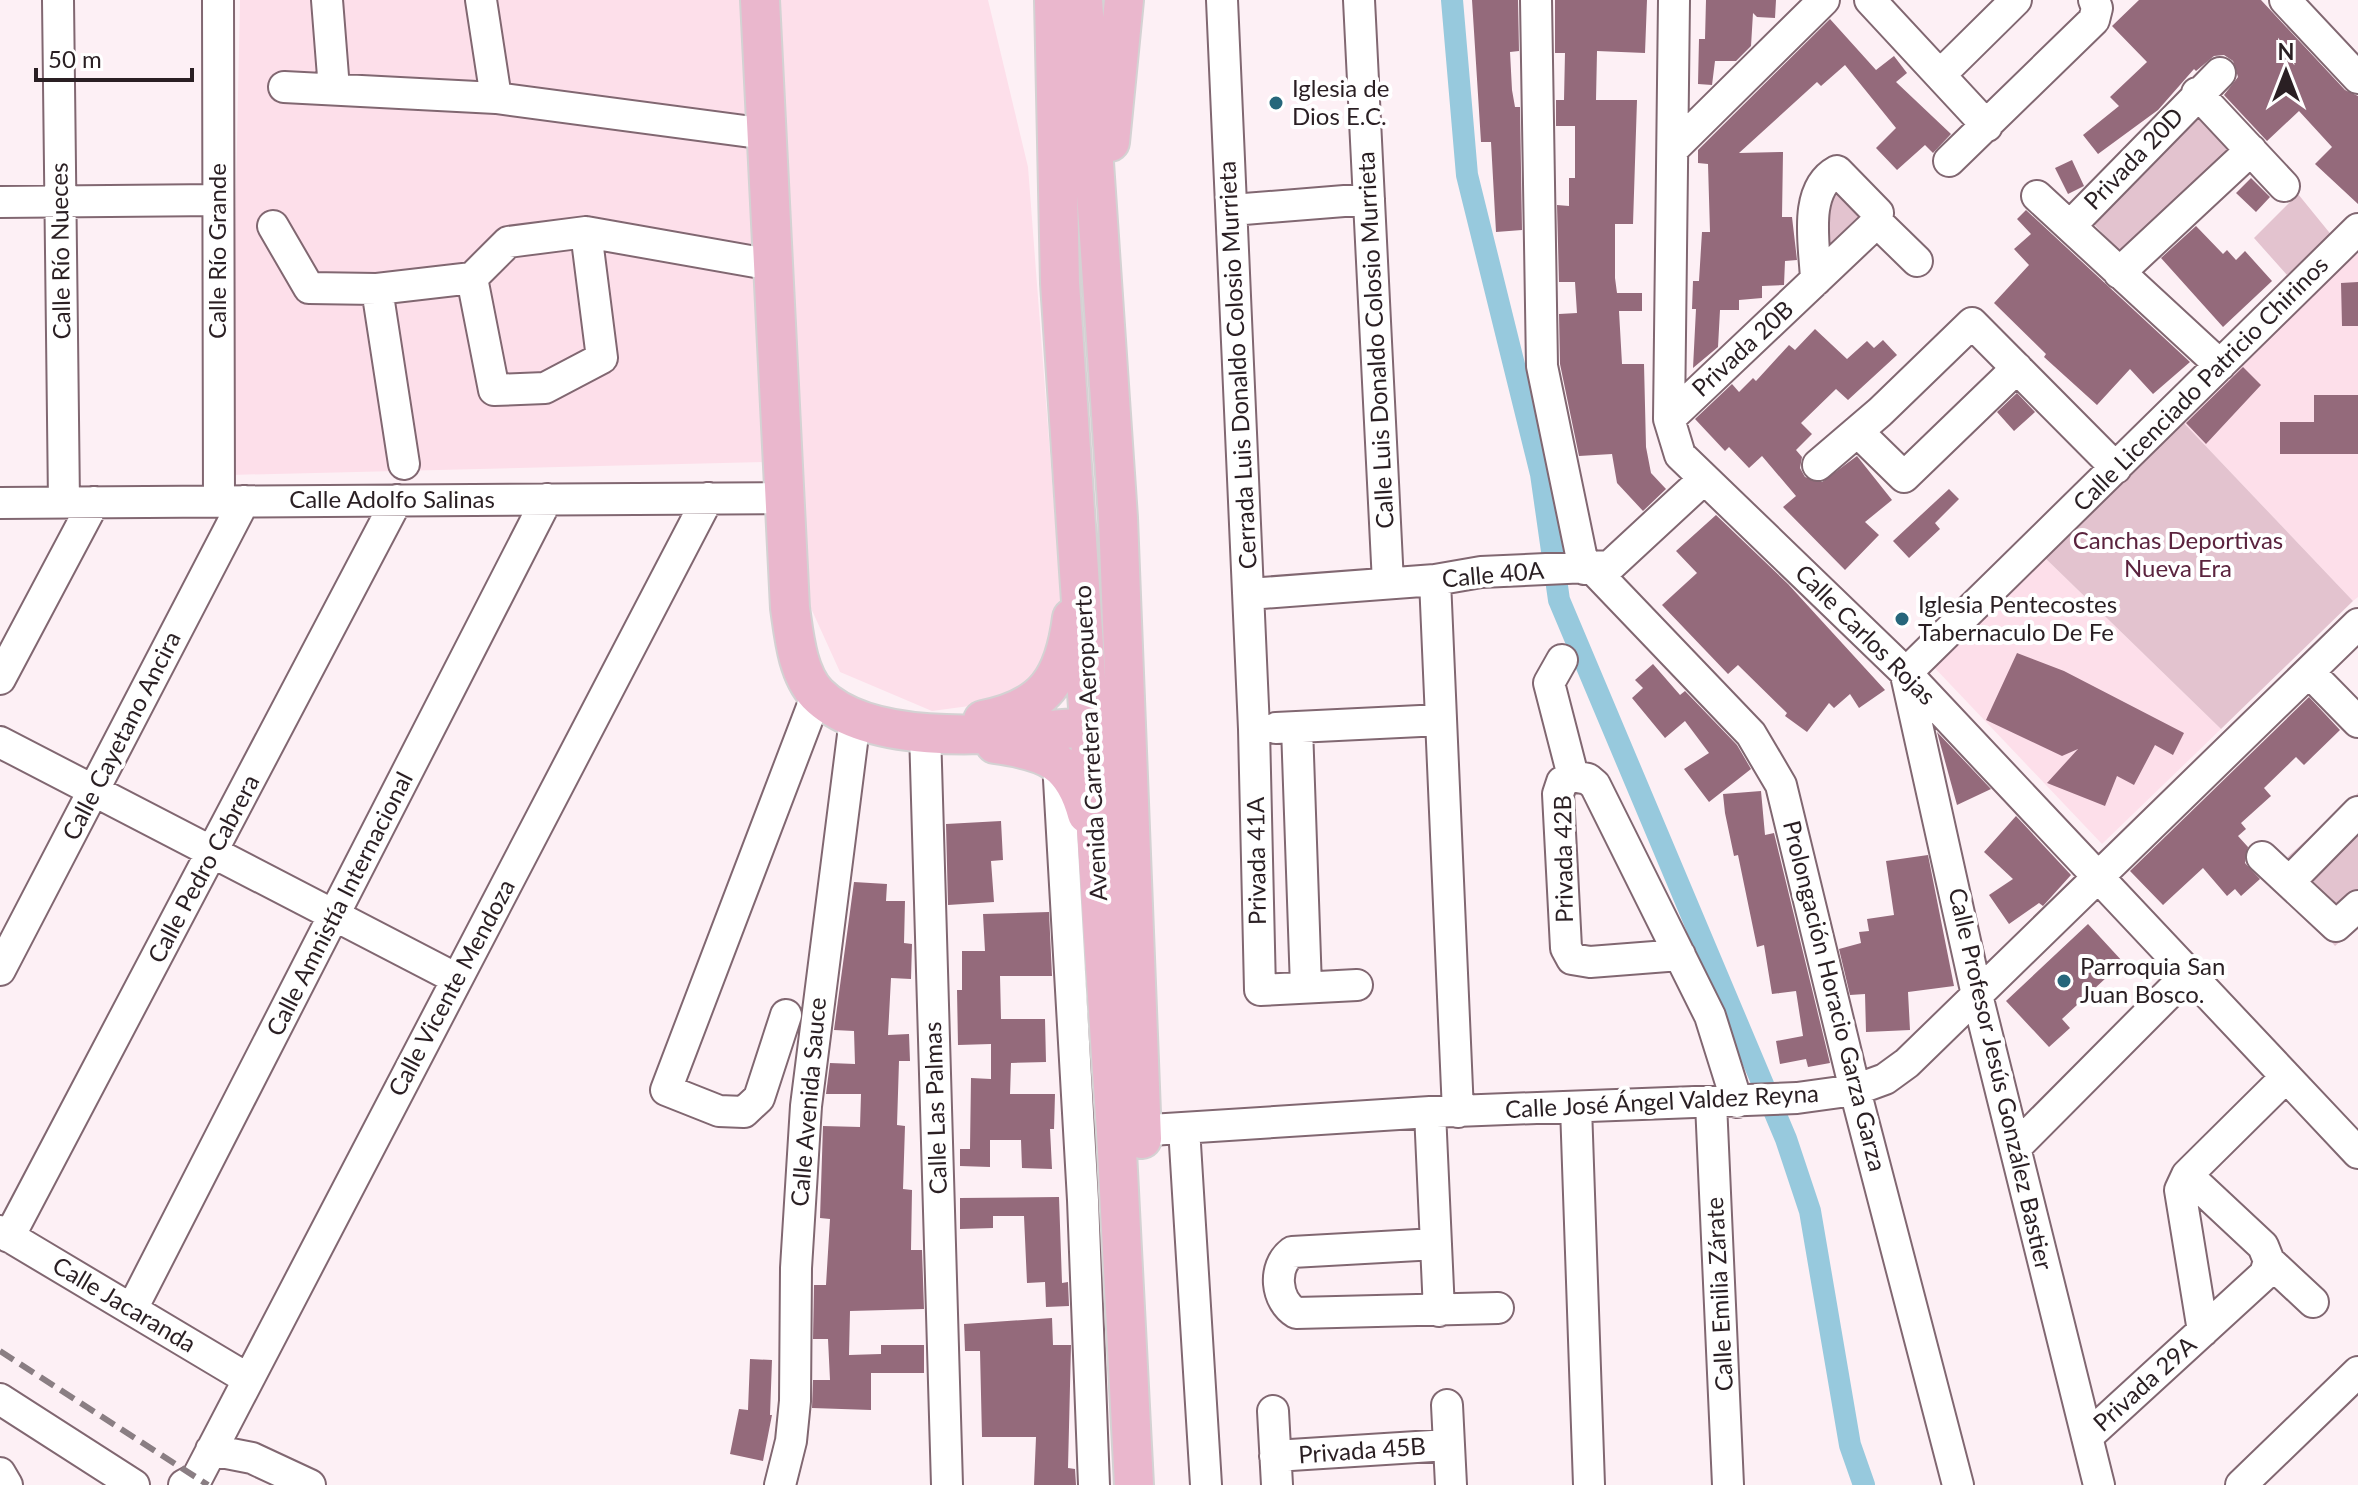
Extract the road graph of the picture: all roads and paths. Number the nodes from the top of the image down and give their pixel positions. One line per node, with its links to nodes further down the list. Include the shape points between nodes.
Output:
1 (58, 0): 33 (street, Calle Río Nueces)
2 (218, 0): 31 (street, Calle Río Grande)
3 (327, 0): 21 (street)
4 (481, 0): 22 (street)
5 (760, 0): 24 (main road)
6 (1054, 0): 62 (main road, Avenida Carretera Aeropuerto, via 1060,283)
7 (1083, 0): 46 (main road, Avenida Carretera Aeropuerto)
8 (1124, 0): 46 (main road, via 1111,120)
9 (1222, 0): 34 (street, Cerrada Luis Donaldo Colosio Murrieta)
10 (1359, 0): 30 (street, Calle Luis Donaldo Colosio Murrieta)
11 (1536, 0): 63 (street, via 1542,366)
12 (1674, 0): 25 (street, Calle Carlos Rojas)
13 (1870, 0): 18 (street)
14 (2016, 0): 18 (street)
15 (2094, 0): 23 (street, via 2094,20)
16 (2285, 0): 19 (street)
17 (1822, 1): 25 (street)
18 (1940, 75): 23 (street)
19 (2358, 78)
20 (284, 87): 21 (street)
21 (334, 89): 22 (street)
22 (496, 98): 24 (street)
23 (1987, 126): 27 (street)
24 (766, 134): 41 (main road)
25 (1673, 149): 49 (street, Calle Carlos Rojas)
26 (2251, 150): 28 (street, Privada 20D); 36 (street, Privada 20D, via 2208,83); 42 (street)
27 (1949, 161)
28 (2284, 186)
29 (2037, 196): 36 (street, Privada 20D)
30 (1369, 199): 34 (street); 66 (street, Calle Luis Donaldo Colosio Murrieta)
31 (218, 200): 33 (street); 59 (street, Calle Río Grande)
32 (0, 202): 33 (street)
33 (60, 202): 60 (street, Calle Río Nueces)
34 (1232, 210): 67 (street, Cerrada Luis Donaldo Colosio Murrieta)
35 (1877, 222): 40 (street); 44 (street, Privada 20B); 44 (street, via 1878,213 1837,171 1827,176 1815,203)
36 (2071, 225): 42 (street, Privada 20D)
37 (273, 226): 45 (street, via 309,288)
38 (2358, 229): 47 (street, Calle Licenciado Patricio Chirinos)
39 (586, 232): 41 (street); 43 (street, via 508,242); 43 (street, via 602,358 545,388 494,390)
40 (1917, 261)
41 (772, 265): 56 (main road)
42 (2119, 273): 47 (street, Privada 20D)
43 (472, 278): 45 (street)
44 (1816, 280): 49 (street, Privada 20B)
45 (377, 289): 51 (street)
46 (1103, 289): 64 (main road, Avenida Carretera Aeropuerto)
47 (2220, 365): 53 (street, Calle Licenciado Patricio Chirinos)
48 (2017, 368): 50 (street, via 1904,477); 50 (street, via 1972,323); 53 (street)
49 (1669, 419): 54 (street, Calle Carlos Rojas, via 1680,455)
50 (1858, 432): 52 (street)
51 (404, 464)
52 (1818, 465)
53 (2116, 468): 71 (street, Calle Licenciado Patricio Chirinos)
54 (1704, 479): 63 (street, Calle 40A, via 1622,558 1610,566); 71 (street, Calle Carlos Rojas)
55 (708, 498): 56 (street, Calle Adolfo Salinas); 57 (street, Calle Adolfo Salinas); 96 (street, Calle Vicente Mendoza)
56 (784, 498): 73 (main road, via 790,608 806,677)
57 (547, 499): 58 (street, Calle Adolfo Salinas); 92 (street, Calle Amnistía Internacional)
58 (397, 500): 59 (street, Calle Adolfo Salinas); 86 (street, Calle Pedro Cabrera)
59 (232, 501): 60 (street, Calle Adolfo Salinas); 84 (street, Calle Cayetano Ancira)
60 (79, 502): 61 (street, Calle Adolfo Salinas); 72 (street)
61 (0, 503)
62 (1080, 548): 77 (main road, Avenida Carretera Aeropuerto); 80 (main road, via 1065,654 1051,685 1028,708)
63 (1582, 570): 65 (street, Calle 40A, via 1481,572); 102 (street, Prolongación Horacio Garza Garza, via 1751,734 1775,772 1792,819)
64 (1120, 574): 77 (main road, via 1100,704); 107 (main road, Avenida Carretera Aeropuerto)
65 (1435, 580): 66 (street, Calle 40A); 75 (street)
66 (1388, 583): 67 (street, Calle 40A)
67 (1249, 594): 79 (street, Cerrada Luis Donaldo Colosio Murrieta)
68 (2358, 624): 70 (street, Calle José Ángel Valdez Reyna)
69 (1562, 660): 83 (street, Privada 42B, via 1549,683)
70 (2309, 672): 76 (street); 88 (street, Calle José Ángel Valdez Reyna)
71 (1906, 673): 88 (street, Calle Carlos Rojas); 99 (street, Calle Profesor Jesús González Bastier)
72 (0, 679)
73 (817, 694): 74 (main road); 100 (street, via 666,1090 719,1111 744,1112 759,1098)
74 (855, 719): 80 (main road); 133 (street, Calle Avenida Sauce, via 806,1106 795,1401)
75 (1441, 720): 78 (street); 105 (street)
76 (2358, 722)
77 (1089, 727): 80 (main road); 90 (main road, Avenida Carretera Aeropuerto)
78 (1297, 727): 79 (street); 98 (street, Privada 41A)
79 (1254, 729): 98 (street, Privada 41A, via 1260,990)
80 (931, 732): 82 (main road, via 1037,752); 134 (street, Calle Las Palmas)
81 (0, 742): 84 (street)
82 (1058, 762): 90 (main road, via 1081,793); 135 (street)
83 (1573, 776): 93 (street, Calle Emilia Zárate, via 1595,785); 93 (street, Privada 42B, via 1562,782 1558,794 1566,948 1572,959)
84 (93, 791): 86 (street); 94 (street, Calle Cayetano Ancira)
85 (2358, 812): 89 (street)
86 (213, 852): 92 (street); 111 (street, Calle Pedro Cabrera)
87 (2262, 857): 89 (street)
88 (2097, 878): 95 (street, Calle Carlos Rojas); 99 (street, Calle José Ángel Valdez Reyna)
89 (2290, 881): 91 (street, via 2336,926)
90 (1099, 886): 107 (main road, Avenida Carretera Aeropuerto)
91 (2358, 906)
92 (335, 915): 96 (street); 116 (street, Calle Amnistía Internacional)
93 (1680, 955): 103 (street, Calle Emilia Zárate, via 1710,1016)
94 (0, 970)
95 (2188, 974): 101 (street, Calle Carlos Rojas); 108 (street)
96 (457, 979): 120 (street, Calle Vicente Mendoza)
97 (1357, 985): 98 (street, Privada 41A)
98 (1306, 987)
99 (1977, 995): 102 (street, Calle José Ángel Valdez Reyna, via 1907,1063 1885,1079); 108 (street, Calle Profesor Jesús González Bastier)
100 (786, 1015)
101 (2286, 1077): 109 (street, Calle Carlos Rojas); 110 (street)
102 (1855, 1090): 103 (street, Calle José Ángel Valdez Reyna); 142 (street, Prolongación Horacio Garza Garza)
103 (1729, 1102): 104 (street, Calle José Ángel Valdez Reyna); 141 (street, Calle Emilia Zárate)
104 (1576, 1107): 105 (street, Calle José Ángel Valdez Reyna); 140 (street)
105 (1444, 1112): 106 (street, Calle José Ángel Valdez Reyna); 112 (street)
106 (1184, 1128): 107 (street, Calle José Ángel Valdez Reyna); 138 (street)
107 (1129, 1131): 136 (main road, Avenida Carretera Aeropuerto); 137 (main road, Avenida Carretera Aeropuerto)
108 (2015, 1148): 124 (street, Calle Profesor Jesús González Bastier)
109 (2358, 1153)
110 (2187, 1175): 113 (street, via 2263,1246); 118 (street, Privada 29A, via 2179,1202)
111 (5, 1234): 116 (street, Calle Jacaranda)
112 (1436, 1244): 117 (street); 117 (street, via 1292,1252 1279,1267 1281,1298 1296,1313)
113 (2269, 1261): 114 (street); 118 (street, Privada 29A, via 2265,1274)
114 (2313, 1302)
115 (1498, 1308): 117 (street)
116 (132, 1309): 120 (street, Calle Jacaranda)
117 (1439, 1311)
118 (2203, 1331): 124 (street, Privada 29A)
119 (2358, 1372): 144 (street)
120 (248, 1379): 126 (street, Calle Vicente Mendoza)
121 (0, 1399): 131 (street)
122 (1447, 1405): 125 (street, Privada 45B)
123 (1273, 1411): 127 (street, Privada 45B)
124 (2087, 1437): 143 (street, Calle Profesor Jesús González Bastier)
125 (1448, 1445): 127 (street, Privada 45B); 139 (street, Privada 45B)
126 (211, 1450): 129 (street, Calle Vicente Mendoza); 132 (street, via 252,1458)
127 (1276, 1471)
128 (0, 1473): 130 (street)
129 (190, 1481)
130 (7, 1485)
131 (134, 1485)
132 (310, 1485)
133 (780, 1485)
134 (947, 1485)
135 (1094, 1485)
136 (1134, 1485)
137 (1160, 1485)
138 (1206, 1485)
139 (1451, 1485)
140 (1589, 1485)
141 (1728, 1485)
142 (1958, 1485)
143 (2099, 1485)
144 (2241, 1485)

